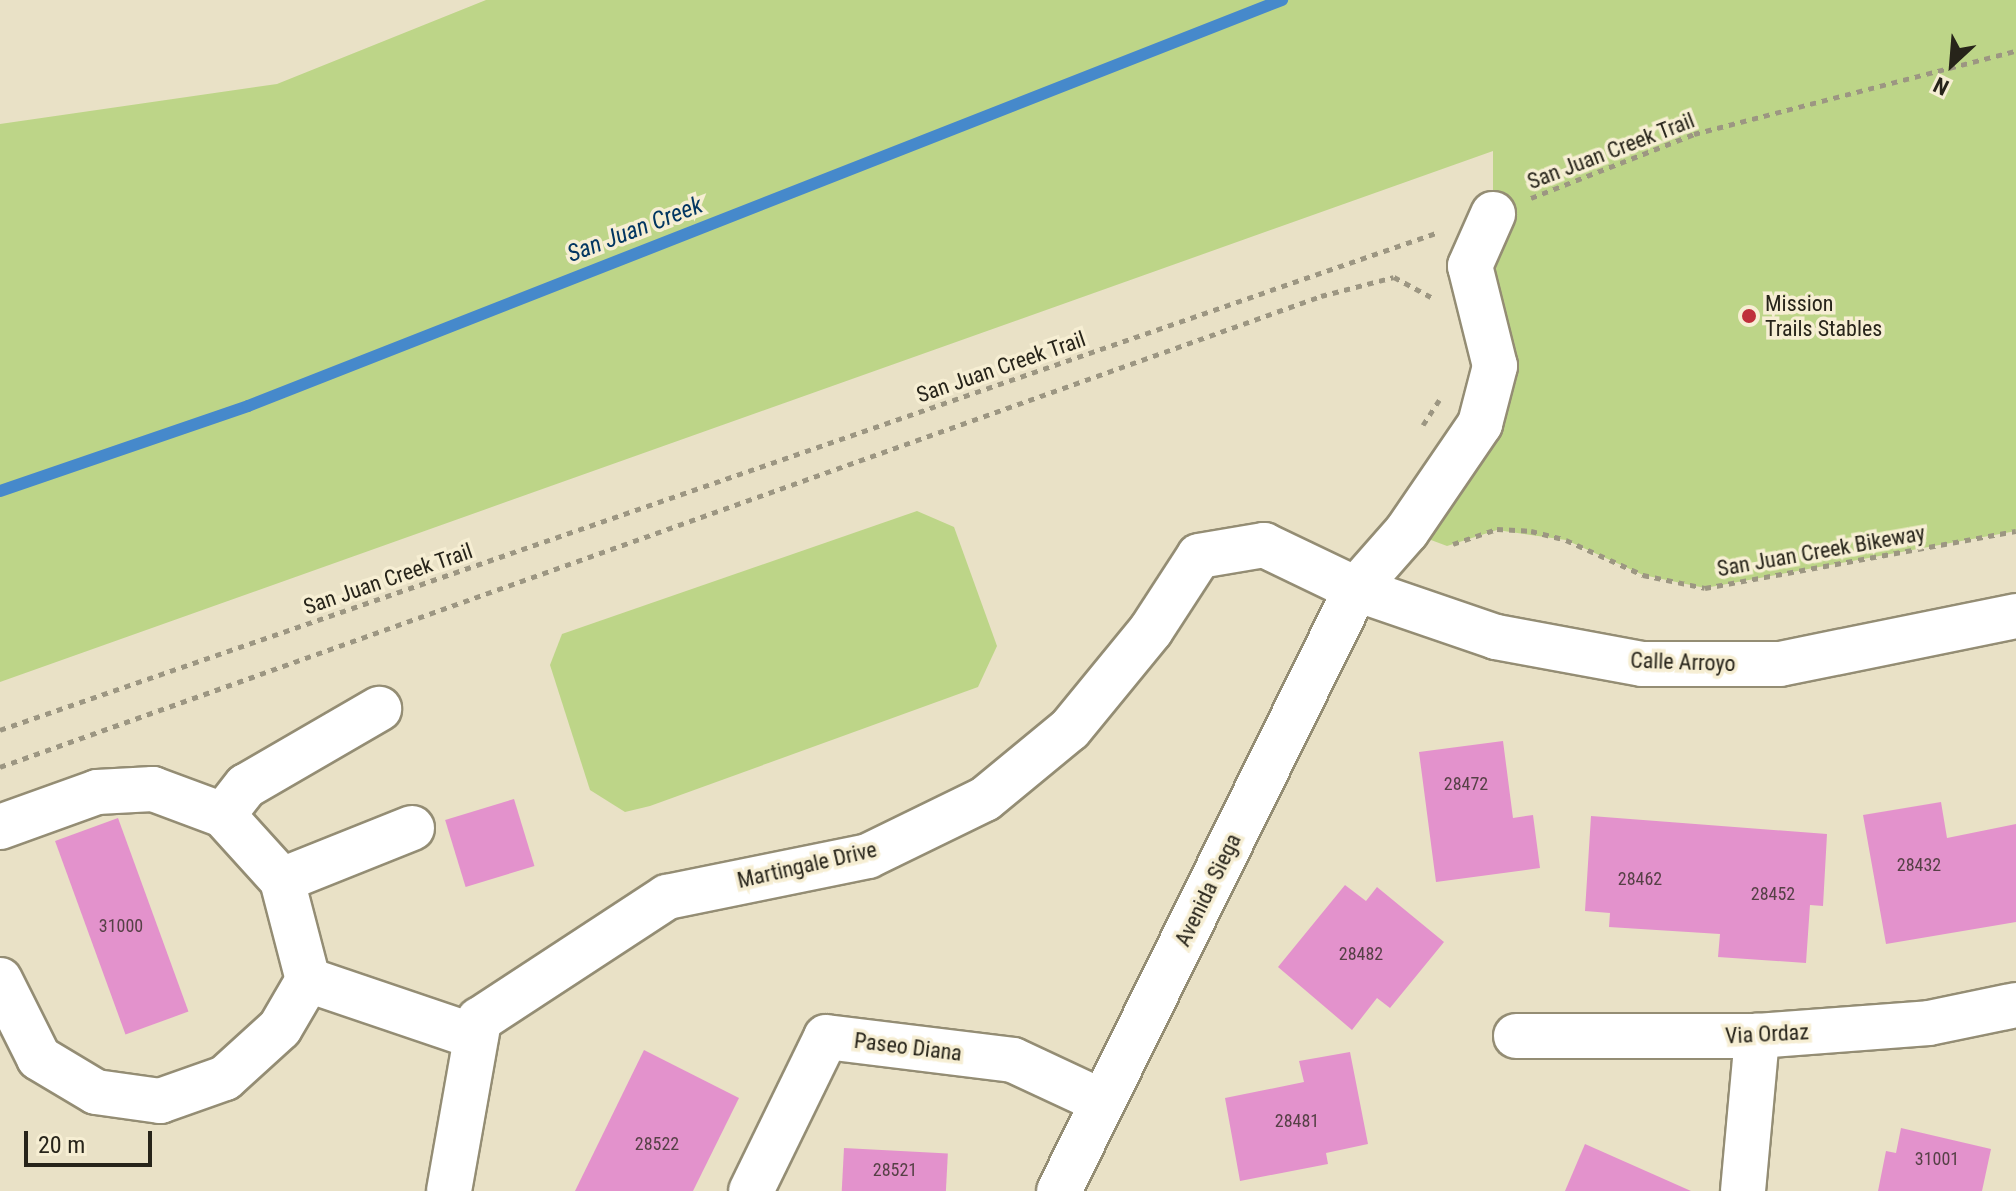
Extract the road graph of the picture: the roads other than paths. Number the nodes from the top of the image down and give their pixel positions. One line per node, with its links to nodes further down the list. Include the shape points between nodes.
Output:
1 (1493, 214): 2 (street, Avenida Siega, via 1470,266 1495,366 1480,424 1407,531)
2 (1356, 589): 3 (street, Calle Arroyo, via 1496,637 1642,664 1780,664); 14 (street, Martingale Drive, via 1264,545 1199,556 1151,630 1070,729 985,799 868,856 667,897 479,1020); 15 (street, Avenida Siega)
3 (2016, 616)
4 (379, 709): 5 (street, via 246,786)
5 (223, 815): 6 (street, via 153,789 97,792); 8 (street)
6 (0, 827)
7 (412, 828): 8 (street)
8 (282, 880): 10 (street)
9 (0, 980): 10 (street, via 39,1058 96,1092 160,1101 225,1078 280,1028)
10 (308, 980): 14 (street)
11 (2016, 1005): 13 (street, Via Ordaz, via 1929,1023)
12 (1516, 1036): 13 (street, Via Ordaz)
13 (1757, 1036): 19 (street)
14 (476, 1037): 16 (street, Martingale Drive)
15 (1103, 1102): 17 (street, Paseo Diana, via 1013,1060 826,1037); 18 (street, Avenida Siega)
16 (449, 1191)
17 (751, 1191)
18 (1059, 1191)
19 (1743, 1191)

